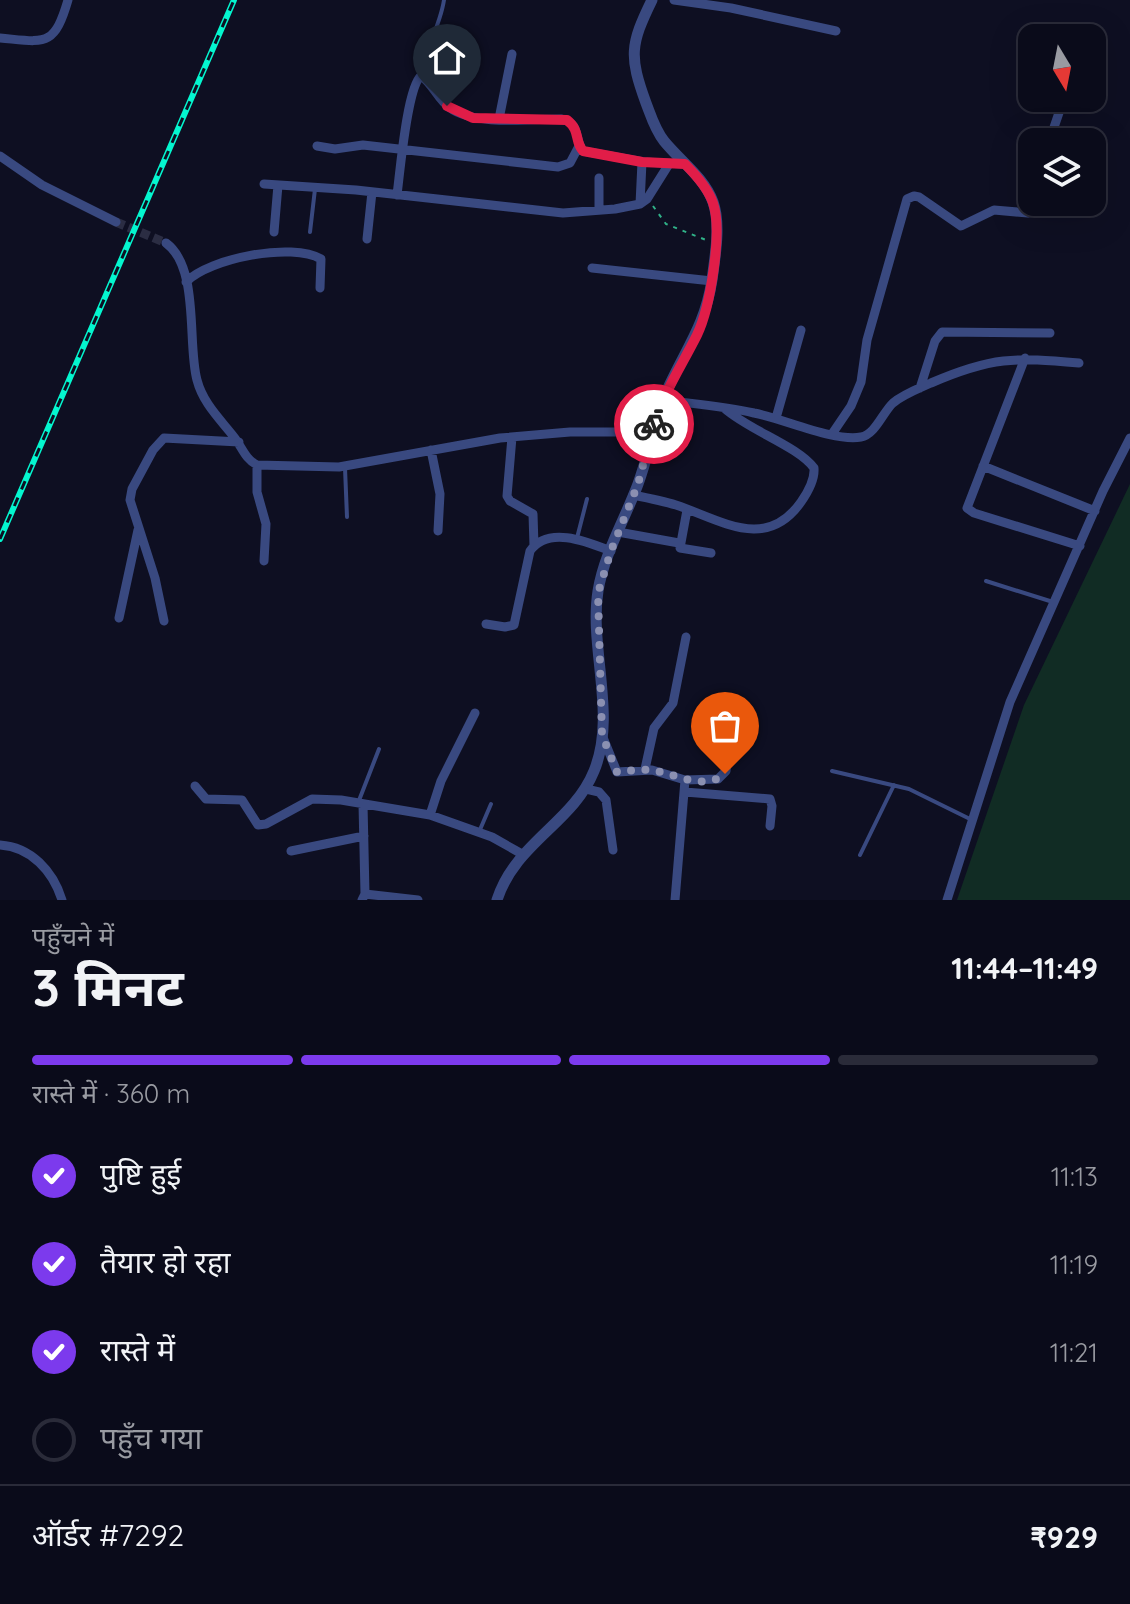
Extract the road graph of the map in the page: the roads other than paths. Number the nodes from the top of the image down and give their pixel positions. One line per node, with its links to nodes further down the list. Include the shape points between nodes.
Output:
1 (68, 0): 6 (street, via 48,38)
2 (444, 0): 8 (lane)
3 (652, 0): 16 (street, via 635,43 634,66 657,131)
4 (674, 0): 5 (street)
5 (836, 31)
6 (0, 38)
7 (512, 54): 9 (street)
8 (418, 78): 9 (street, via 425,78 452,110); 12 (street)
9 (499, 119): 11 (street, via 567,120 577,131)
10 (317, 146): 12 (street)
11 (579, 146): 12 (street, via 563,167); 14 (street, via 585,152)
12 (404, 149): 22 (street)
13 (0, 156): 26 (street, via 42,185)
14 (642, 162): 15 (street); 23 (street)
15 (669, 164): 16 (street); 23 (street)
16 (685, 164): 32 (street, via 714,205)
17 (599, 178): 24 (street)
18 (264, 184): 19 (street)
19 (278, 185): 20 (street); 27 (street)
20 (315, 187): 21 (street); 28 (lane)
21 (372, 192): 22 (street); 29 (street)
22 (397, 195): 24 (street, via 540,212)
23 (644, 201): 24 (street)
24 (599, 210)
25 (1018, 212): 44 (street, via 994,210 961,226 919,197 907,199 867,340 861,382)
26 (116, 222)
27 (274, 232)
28 (310, 232)
29 (367, 239)
30 (166, 243): 33 (street)
31 (592, 268): 32 (street)
32 (712, 281): 40 (street, via 705,316)
33 (186, 282): 34 (street, via 210,265 239,257 301,254 321,259); 47 (street, via 197,381 208,406)
34 (320, 288)
35 (801, 330): 42 (street)
36 (1050, 333): 39 (street, via 942,332)
37 (1025, 358): 38 (street); 39 (street, via 968,367); 51 (street)
38 (1079, 363)
39 (920, 388): 44 (street, via 891,405 867,436)
40 (664, 400): 41 (street); 43 (street)
41 (724, 408): 42 (street); 54 (street, via 811,463 814,476 798,506 764,530)
42 (776, 418): 44 (street)
43 (652, 432): 45 (street); 52 (street)
44 (832, 434)
45 (512, 437): 48 (street); 62 (street, via 507,496 533,514)
46 (1130, 438): 55 (street)
47 (239, 442): 49 (street); 57 (street, via 160,440 130,494)
48 (431, 450): 50 (street); 58 (street, via 440,494)
49 (257, 465): 50 (street); 66 (street, via 257,492 266,524)
50 (345, 466): 56 (lane)
51 (983, 466): 55 (street); 63 (street, via 969,510)
52 (633, 495): 54 (street); 59 (street)
53 (587, 499): 60 (lane)
54 (687, 510): 61 (street)
55 (1095, 511): 63 (street)
56 (347, 517)
57 (138, 530): 69 (street); 70 (street)
58 (438, 531)
59 (618, 532): 61 (street); 64 (street)
60 (577, 538): 62 (street); 64 (street)
61 (679, 543): 65 (street, via 682,549)
62 (534, 546): 71 (street, via 514,625)
63 (1080, 546): 68 (street)
64 (611, 551): 75 (street, via 598,593)
65 (711, 553)
66 (264, 561)
67 (986, 581): 68 (lane)
68 (1055, 602): 87 (street, via 1010,702)
69 (119, 618)
70 (164, 621)
71 (486, 624)
72 (686, 637): 77 (street, via 673,703 654,728)
73 (735, 710): 79 (street, via 723,776)
74 (475, 713): 86 (street)
75 (602, 735): 77 (street, via 615,771); 82 (street, via 601,753)
76 (379, 749): 84 (lane)
77 (645, 769): 79 (street)
78 (832, 771): 80 (lane)
79 (685, 780): 83 (street)
80 (894, 785): 87 (lane); 95 (lane)
81 (195, 786): 84 (street, via 206,799 242,800 260,825 312,799)
82 (586, 789): 92 (street, via 606,800); 94 (street)
83 (685, 792): 88 (street, via 770,799); 100 (street)
84 (360, 804): 86 (street); 90 (street)
85 (491, 804): 89 (lane)
86 (430, 815): 89 (street)
87 (974, 821): 101 (street)
88 (770, 826)
89 (479, 832): 94 (street)
90 (364, 836): 93 (street); 96 (street)
91 (0, 845): 97 (street, via 21,849 38,861)
92 (613, 850)
93 (291, 851)
94 (522, 854): 99 (street)
95 (860, 855)
96 (363, 897): 98 (street)
97 (62, 900)
98 (418, 900)
99 (497, 900)
100 (675, 900)
101 (947, 900)

